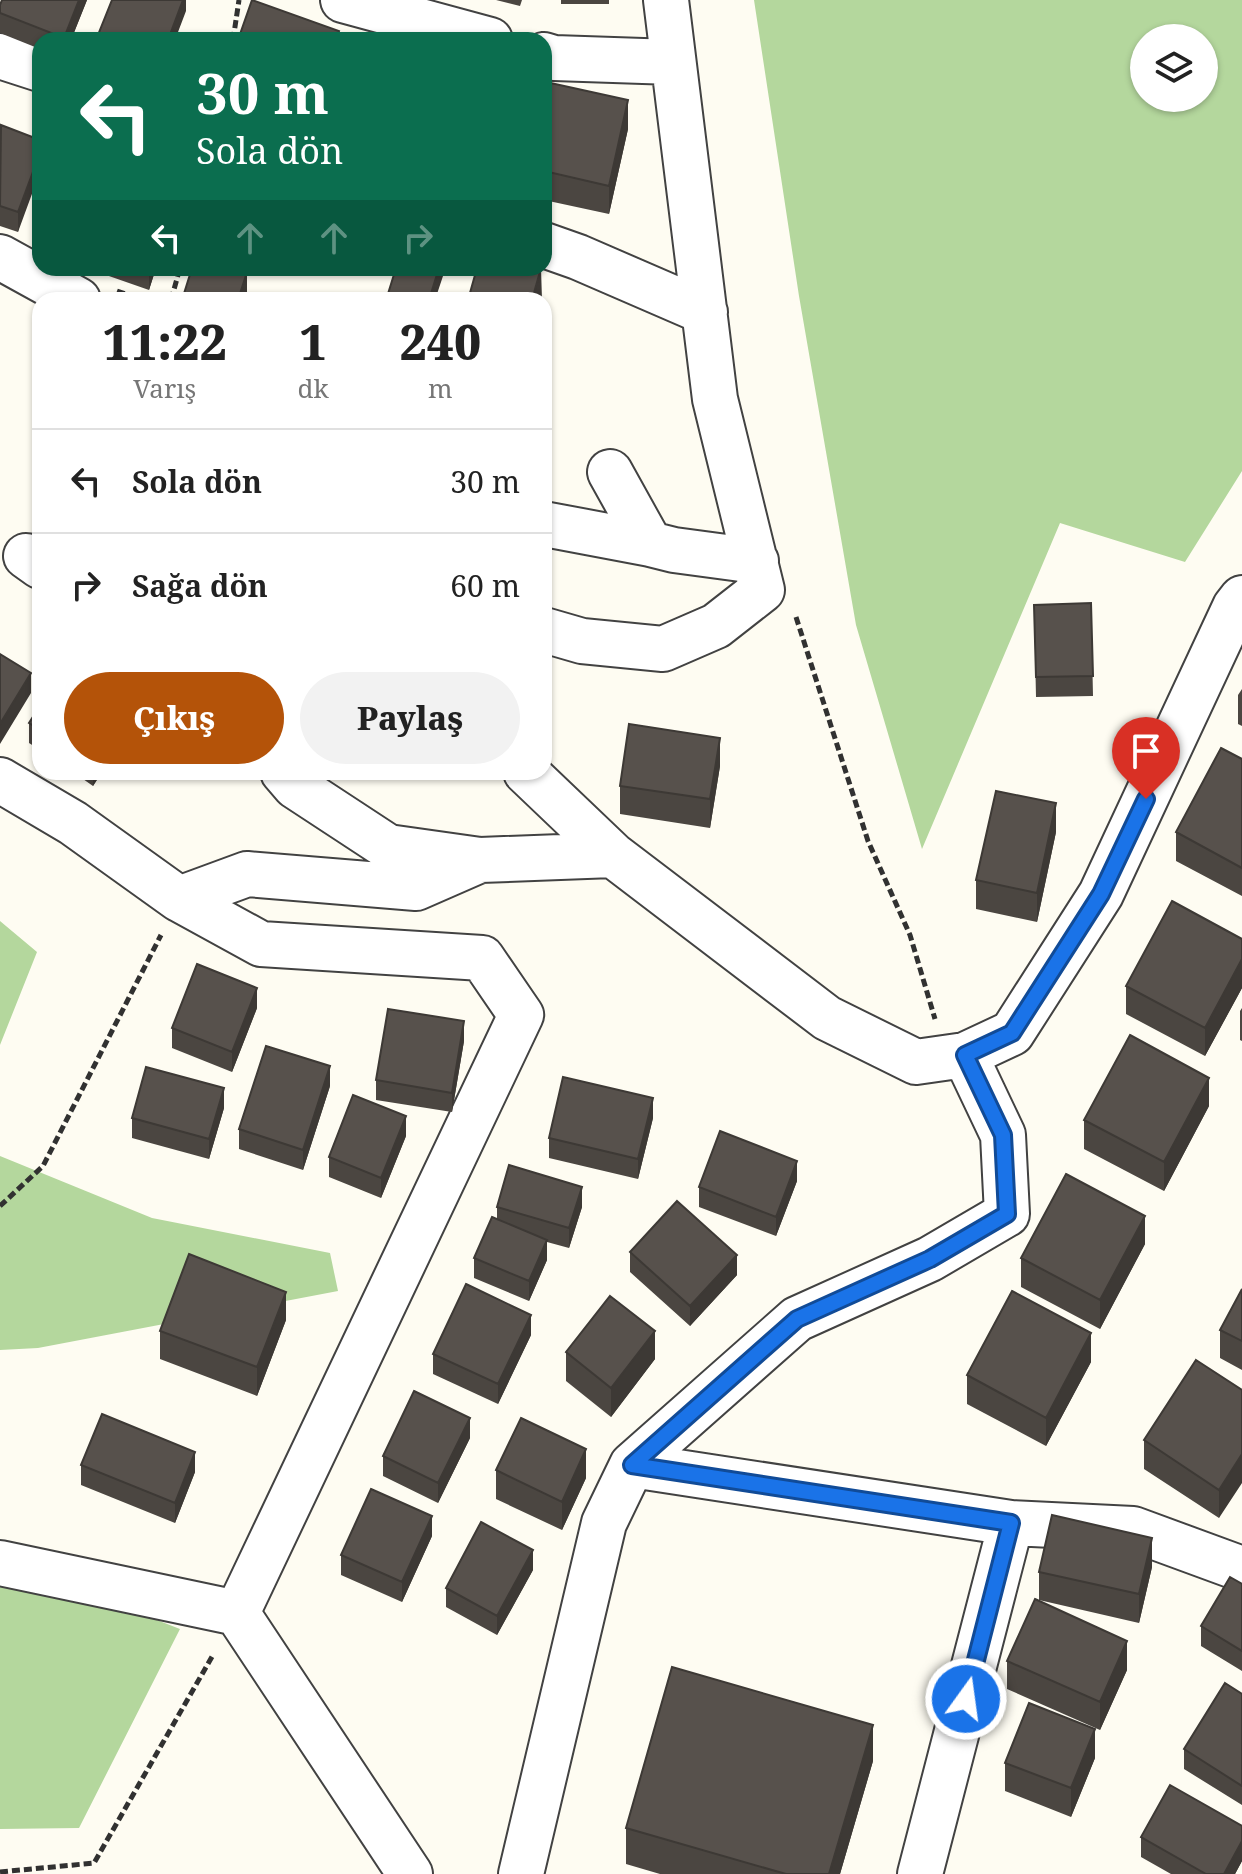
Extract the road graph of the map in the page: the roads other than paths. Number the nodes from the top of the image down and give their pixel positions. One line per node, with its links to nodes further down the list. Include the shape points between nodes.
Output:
1 (343, 0): 3 (street)
2 (666, 0): 6 (street)
3 (461, 32)
4 (0, 56): 7 (street)
5 (552, 57): 6 (street)
6 (673, 62): 13 (street)
7 (32, 66)
8 (552, 248): 13 (street)
9 (0, 257): 10 (street)
10 (32, 275)
11 (34, 276): 12 (street)
12 (63, 292)
13 (705, 312): 17 (street, via 715,399)
14 (610, 472): 16 (street)
15 (552, 526): 16 (street)
16 (650, 544): 17 (street)
17 (756, 561): 19 (street, via 762,590 716,626 663,649 582,641)
18 (1238, 614): 26 (street, via 1101,894 1012,1033)
19 (552, 632)
20 (0, 780): 25 (street, via 73,823)
21 (290, 780): 24 (street, via 388,847)
22 (534, 780): 23 (street)
23 (613, 855): 24 (street); 26 (street, via 827,1018 916,1062)
24 (480, 860): 25 (street, via 416,888 247,874)
25 (179, 899): 31 (street, via 261,944 482,958 521,1015)
26 (965, 1055): 27 (street, via 1003,1135 1007,1214 930,1259 797,1319)
27 (632, 1465): 28 (street); 33 (street, via 604,1523)
28 (1011, 1523): 30 (street, via 1133,1529); 34 (street)
29 (0, 1563): 31 (street)
30 (1242, 1569)
31 (237, 1613): 32 (street)
32 (410, 1874)
33 (521, 1874)
34 (920, 1874)

